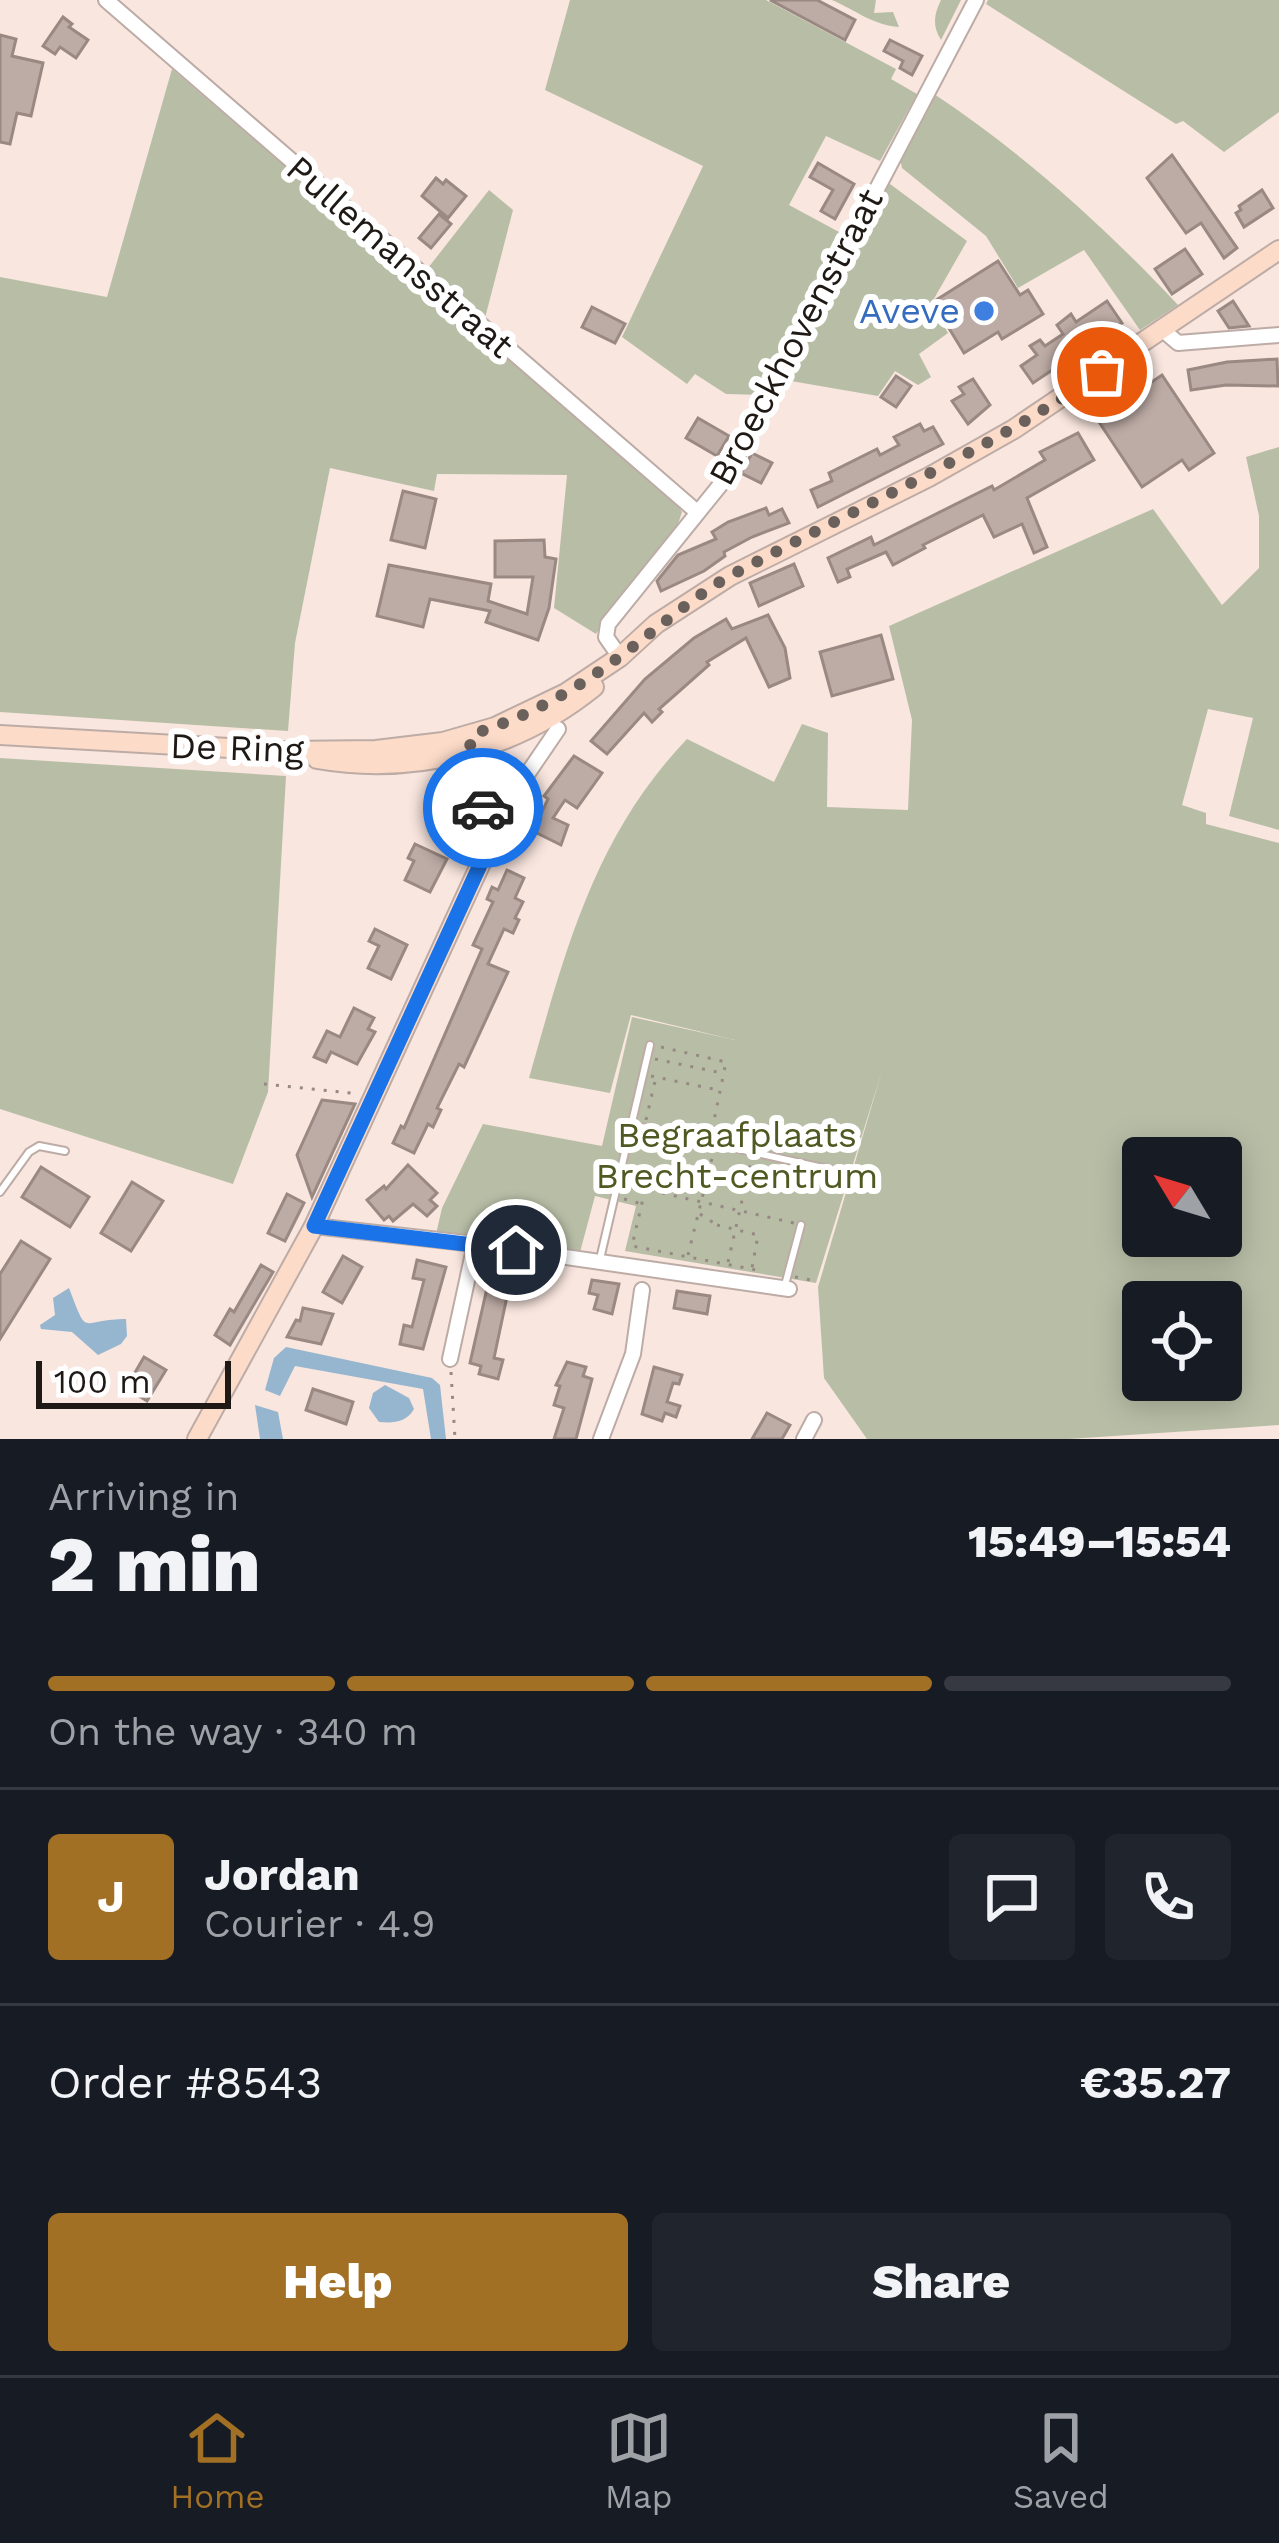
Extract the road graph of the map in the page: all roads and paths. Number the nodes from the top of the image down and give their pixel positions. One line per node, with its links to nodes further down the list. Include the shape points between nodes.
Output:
1 (106, 0): 6 (street, Pullemansstraat)
2 (976, 0): 6 (street, Broeckhovenstraat, via 742,451)
3 (1279, 250): 4 (main road)
4 (1164, 331): 5 (street, via 1178,343); 7 (main road, via 971,453 730,576)
5 (1279, 335)
6 (697, 512): 7 (street, Broeckhovenstraat, via 608,625 606,637)
7 (620, 657): 10 (main road, via 598,685 545,721)
8 (558, 729): 12 (street, via 511,798)
9 (0, 735): 11 (main road, De Ring)
10 (476, 743): 11 (main road, De Ring); 11 (main road, De Ring, via 409,765); 12 (main road); 13 (main road)
11 (283, 752)
12 (496, 801): 13 (main road)
13 (485, 850): 21 (main road)
14 (650, 1045): 15 (lane); 16 (path, via 726,1062)
15 (647, 1057): 16 (path); 17 (lane)
16 (724, 1073): 20 (path)
17 (643, 1074): 18 (path); 22 (lane)
18 (656, 1077): 20 (path); 23 (path)
19 (264, 1084): 21 (path)
20 (720, 1090): 24 (path)
21 (373, 1096): 39 (main road)
22 (632, 1125): 23 (lane); 28 (lane)
23 (644, 1128): 24 (lane)
24 (713, 1143): 26 (lane); 32 (path)
25 (64, 1151): 30 (lane, via 29,1152)
26 (752, 1152): 27 (lane); 34 (path)
27 (832, 1170)
28 (620, 1184): 29 (path); 31 (lane)
29 (645, 1190): 32 (path); 33 (path)
30 (0, 1192)
31 (616, 1198): 33 (path); 43 (lane)
32 (702, 1202): 34 (path); 35 (path)
33 (642, 1204): 42 (path, via 632,1246)
34 (740, 1211): 36 (path); 38 (path)
35 (699, 1212): 37 (path); 42 (path)
36 (737, 1219): 37 (path); 40 (path)
37 (717, 1225): 40 (path)
38 (801, 1225): 47 (lane)
39 (314, 1226): 41 (street); 51 (main road)
40 (735, 1230): 44 (path); 45 (path, via 758,1235)
41 (475, 1244): 43 (street); 49 (street)
42 (688, 1257): 44 (path)
43 (598, 1262): 47 (street)
44 (728, 1264): 45 (path)
45 (752, 1269): 47 (path)
46 (811, 1280): 47 (path)
47 (787, 1284)
48 (641, 1290): 53 (street, via 633,1354)
49 (450, 1359): 52 (path)
50 (814, 1420): 54 (street)
51 (197, 1439)
52 (454, 1439)
53 (601, 1439)
54 (804, 1439)

